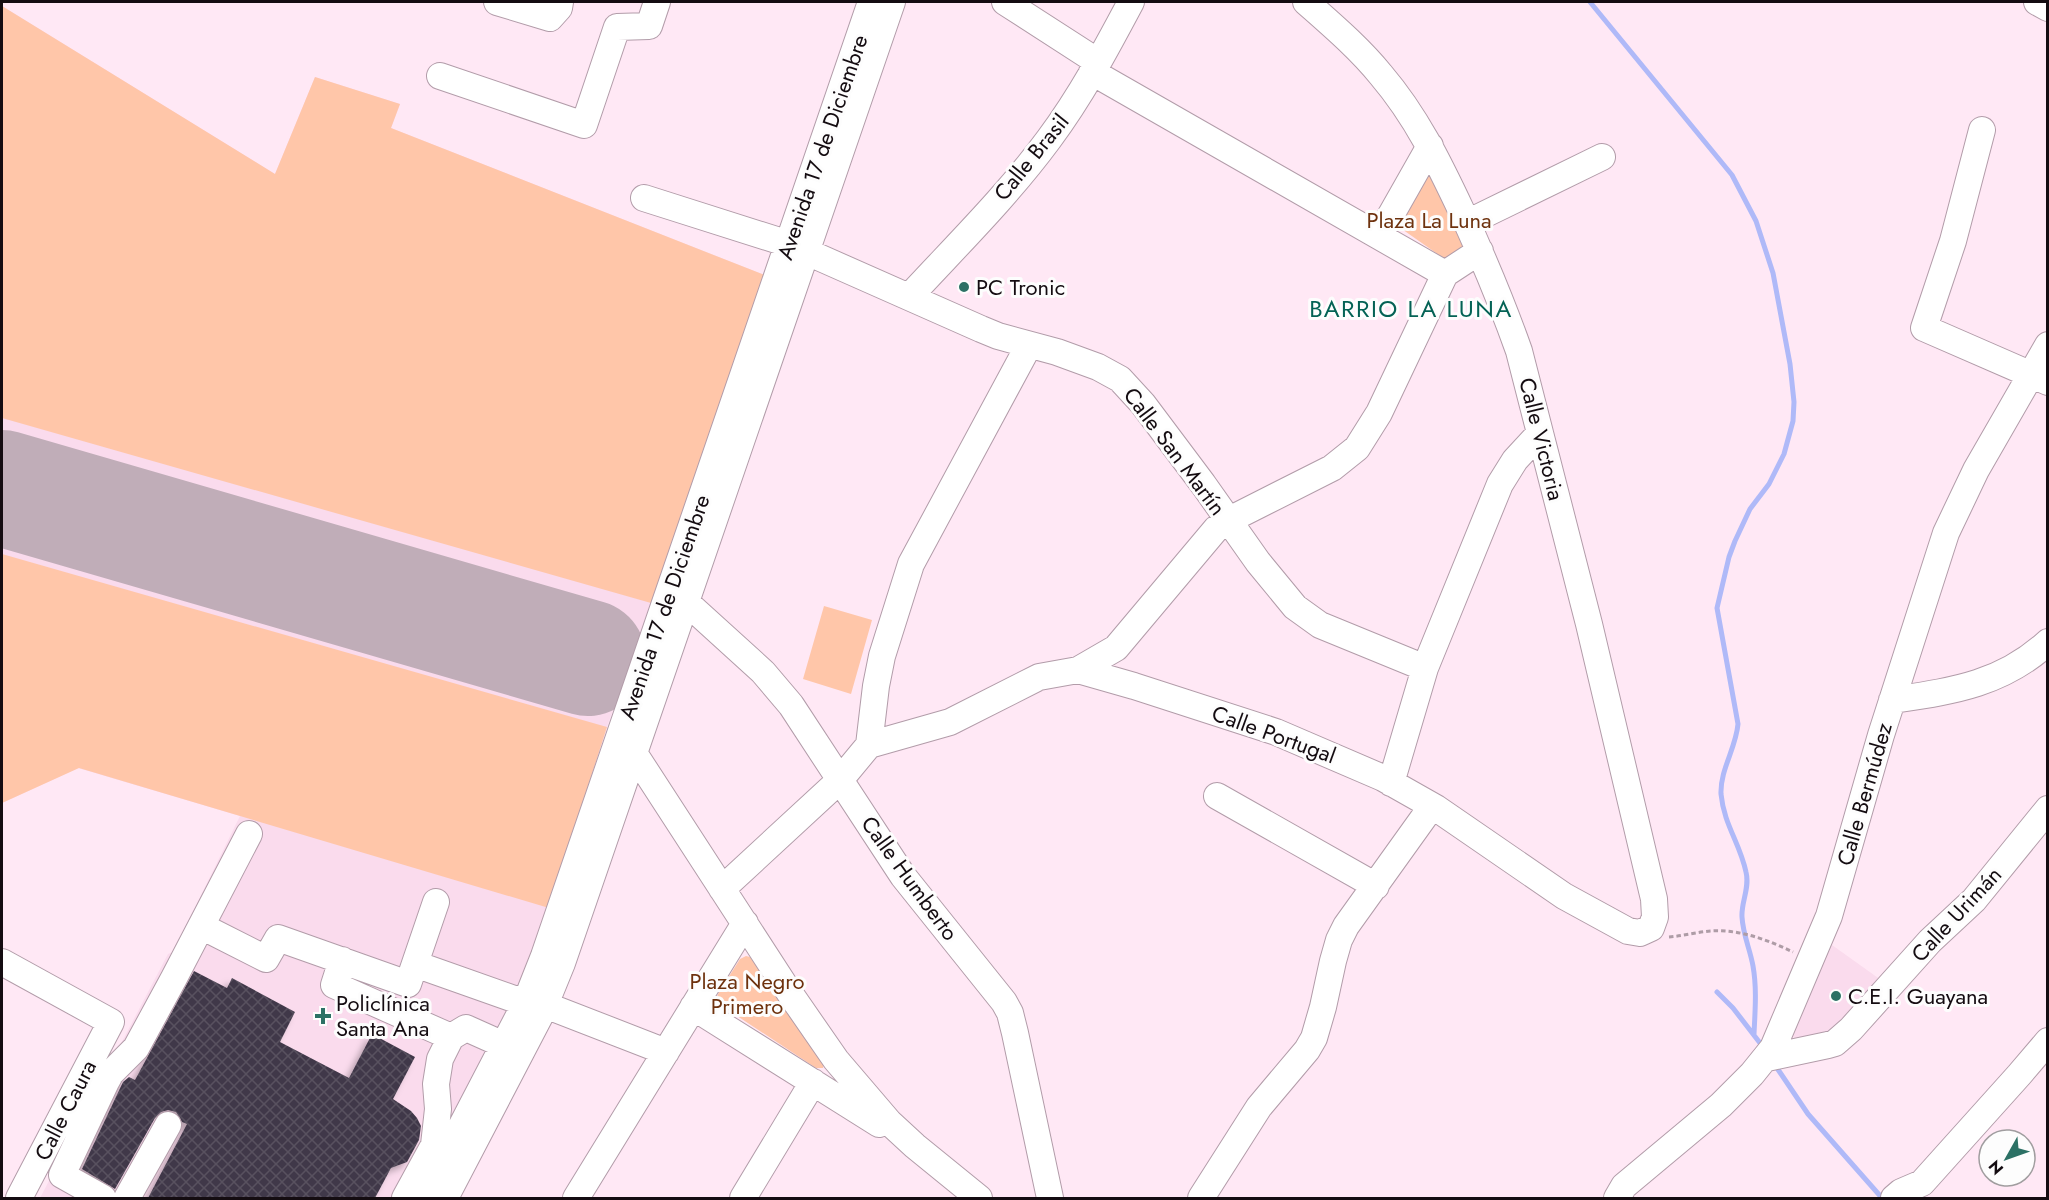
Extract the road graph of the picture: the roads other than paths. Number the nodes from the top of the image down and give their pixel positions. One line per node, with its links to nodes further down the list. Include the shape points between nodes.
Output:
1 (497, 2): 2 (street, via 550,18)
2 (560, 2)
3 (657, 2): 12 (street, via 649,26 617,27 584,125)
4 (872, 2): 19 (street, Avenida 17 de Diciembre)
5 (892, 2): 19 (street, Avenida 17 de Diciembre)
6 (1005, 2): 11 (street)
7 (1131, 2): 11 (street, Calle Brasil)
8 (1306, 2): 14 (street, Calle Victoria, via 1382,75)
9 (2037, 2): 10 (street)
10 (2048, 8)
11 (1095, 67): 18 (street); 22 (street, Calle Brasil, via 1035,158)
12 (440, 76)
13 (1982, 129): 25 (street, via 1953,241 1924,328)
14 (1430, 146): 17 (street, Calle Victoria); 18 (street)
15 (1602, 157): 17 (street)
16 (644, 198): 19 (street, Calle San Martín)
17 (1467, 223): 20 (street, Calle Victoria)
18 (1379, 236): 21 (street)
19 (798, 247): 22 (street, Calle San Martín); 28 (street, Avenida 17 de Diciembre); 50 (street, Avenida 17 de Diciembre, via 544,957)
20 (1479, 251): 21 (street); 26 (street, Calle Victoria, via 1519,351)
21 (1445, 274): 27 (street, via 1379,412 1356,448 1327,471)
22 (909, 297): 23 (street, Calle San Martín)
23 (1029, 345): 27 (street, Calle San Martín, via 1098,367 1127,385); 33 (street, via 911,564 882,656)
24 (2048, 345): 25 (street, Calle Bermúdez)
25 (2039, 378): 32 (street, Calle Bermúdez, via 1976,470 1946,533)
26 (1540, 433): 30 (street, via 1515,460 1500,484); 46 (street, Calle Victoria, via 1653,899 1655,916)
27 (1229, 520): 30 (street, Calle San Martín, via 1280,590 1307,617); 31 (street, via 1207,538 1116,648)
28 (686, 602): 34 (street, Avenida 17 de Diciembre); 35 (street, Calle Humberto, via 748,657 784,697)
29 (2048, 642): 32 (street, via 2020,664 1986,681)
30 (1425, 668): 36 (street)
31 (1078, 670): 33 (street, Calle Portugal, via 1039,677 950,722); 36 (street, Calle Portugal, via 1276,732)
32 (1892, 700): 56 (street, Calle Bermúdez, via 1829,916)
33 (869, 745): 35 (street)
34 (634, 753): 42 (street); 50 (street, Avenida 17 de Diciembre, via 562,963)
35 (840, 780): 42 (street); 69 (street, Calle Humberto, via 923,902 1010,1013)
36 (1391, 783): 38 (street, Calle Portugal)
37 (1217, 796): 41 (street)
38 (1432, 806): 41 (street); 46 (street, Calle Portugal, via 1554,890 1614,925 1635,933)
39 (2048, 809): 56 (street, Calle Urimán, via 1974,900 1930,941 1851,1029 1828,1045)
40 (249, 834): 45 (street)
41 (1376, 886): 70 (street, via 1339,939 1314,1038 1259,1107)
42 (722, 889): 44 (street)
43 (435, 902): 47 (street)
44 (745, 923): 51 (street); 59 (street, via 836,1060 876,1108)
45 (201, 927): 48 (street, via 266,959 278,938); 61 (street, via 136,1048 111,1073 62,1175)
46 (1649, 930)
47 (418, 956): 48 (street, via 408,984); 50 (street, via 520,984)
48 (342, 960): 52 (street, via 334,985)
49 (2, 962): 60 (street, Calle Caura, via 111,1022)
50 (536, 1001): 54 (street, Avenida 17 de Diciembre); 55 (street); 65 (street, Avenida 17 de Diciembre)
51 (693, 1007): 55 (street); 57 (street)
52 (451, 1037): 54 (street, via 466,1028); 63 (street, via 438,1069 434,1145)
53 (2048, 1041): 72 (street, via 1922,1183)
54 (504, 1045): 64 (street, Avenida 17 de Diciembre)
55 (666, 1053): 66 (street)
56 (1767, 1058): 71 (street, Calle Bermúdez, via 1721,1105 1624,1186)
57 (813, 1082): 59 (street); 67 (street)
58 (168, 1125): 62 (street)
59 (915, 1146): 68 (street)
60 (19, 1198)
61 (103, 1198)
62 (128, 1198)
63 (405, 1198)
64 (424, 1198)
65 (445, 1198)
66 (576, 1198)
67 (743, 1198)
68 (979, 1198)
69 (1050, 1198)
70 (1201, 1198)
71 (1617, 1198)
72 (1895, 1198)

